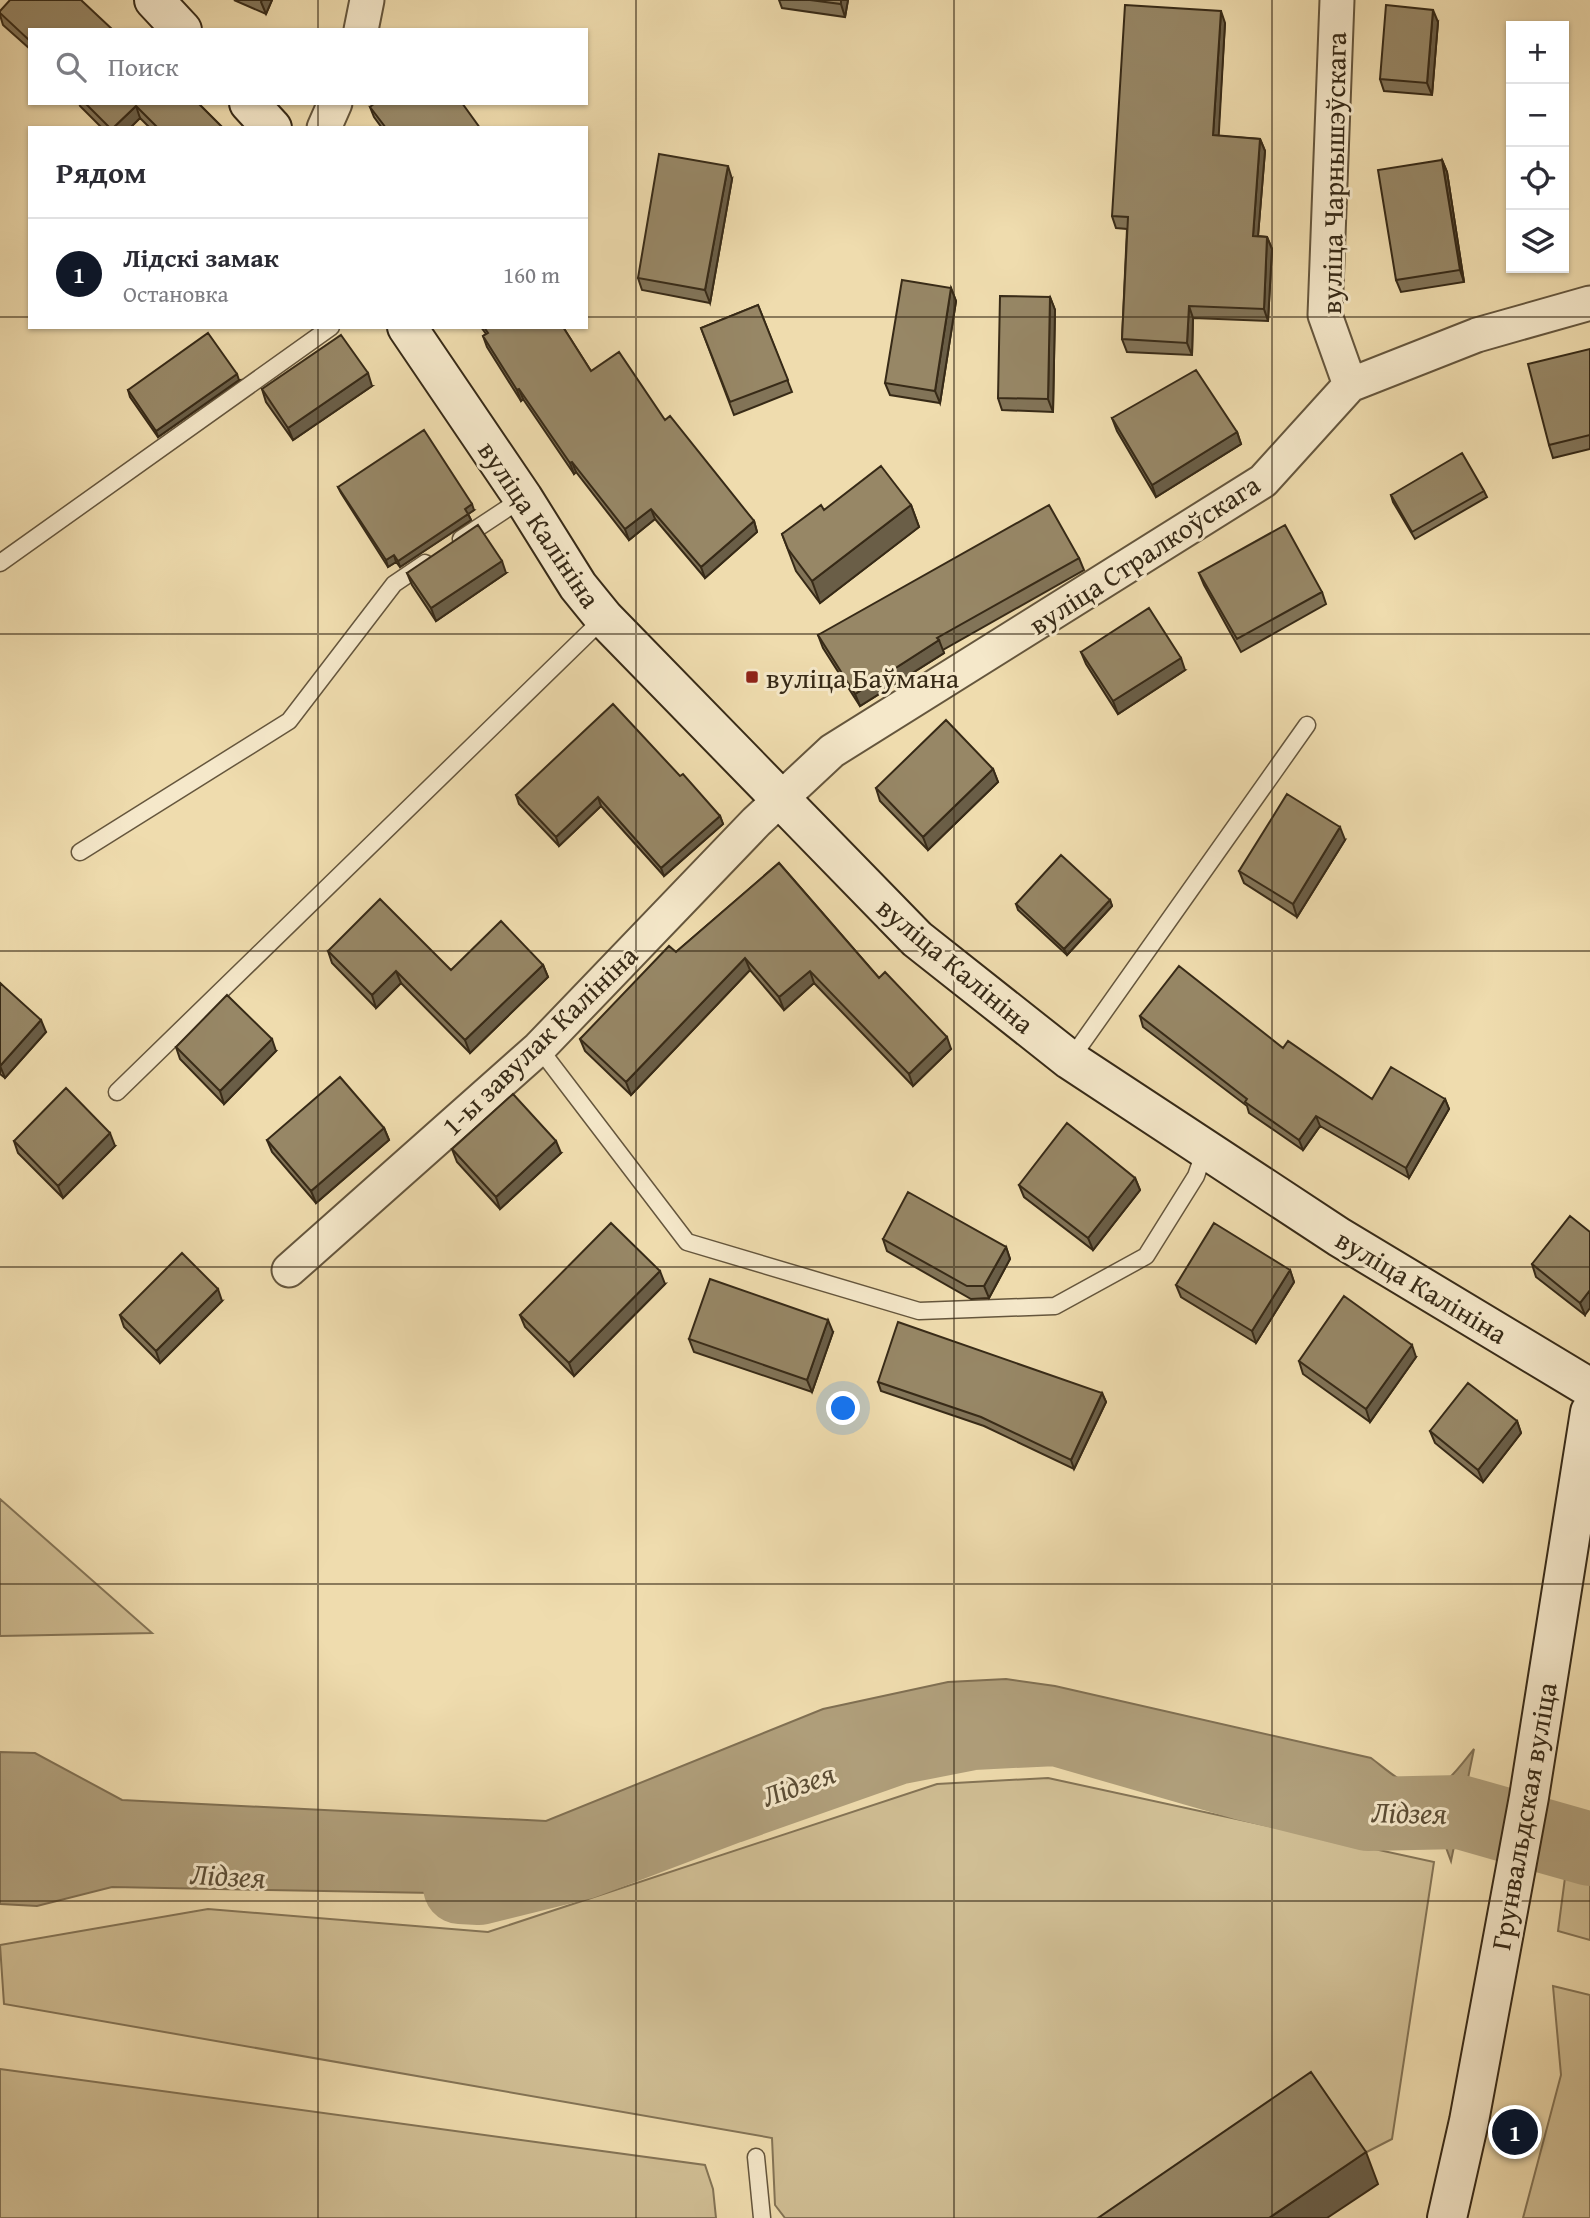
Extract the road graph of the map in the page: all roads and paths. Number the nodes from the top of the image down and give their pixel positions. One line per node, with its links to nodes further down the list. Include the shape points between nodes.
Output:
1 (154, 0): 4 (main road)
2 (368, 0): 5 (street)
3 (1337, 0): 13 (street, вуліца Чарнышэўскага, via 1325,315)
4 (180, 28)
5 (361, 28)
6 (252, 105): 8 (main road)
7 (334, 105): 9 (street)
8 (270, 126)
9 (325, 126)
10 (1590, 303): 13 (street, вуліца Стралкоўскага, via 1477,335)
11 (328, 329): 15 (lane)
12 (408, 329): 14 (main road, вуліца Калініна)
13 (1350, 386): 18 (street, вуліца Стралкоўскага, via 1263,481 832,751)
14 (523, 498): 16 (main road, вуліца Калініна, via 578,586); 19 (lane, via 394,584 289,721)
15 (0, 564)
16 (604, 618): 18 (main road, вуліца Калініна); 22 (lane)
17 (1307, 725): 21 (lane)
18 (780, 799): 20 (street, 1-ы завулак Калініна); 21 (main road, вуліца Калініна, via 917,939)
19 (80, 852)
20 (539, 1048): 23 (lane, via 687,1242 919,1311 1055,1306 1146,1256 1196,1176); 24 (street, 1-ы завулак Калініна)
21 (1070, 1060): 23 (main road, вуліца Калініна)
22 (117, 1092)
23 (1205, 1150): 25 (main road, вуліца Калініна, via 1339,1237)
24 (289, 1270)
25 (1590, 1388)
26 (1590, 1412): 29 (main road, Грунвальдская вуліца, via 1529,1797)
27 (756, 2157): 28 (lane)
28 (762, 2218)
29 (1447, 2218)

